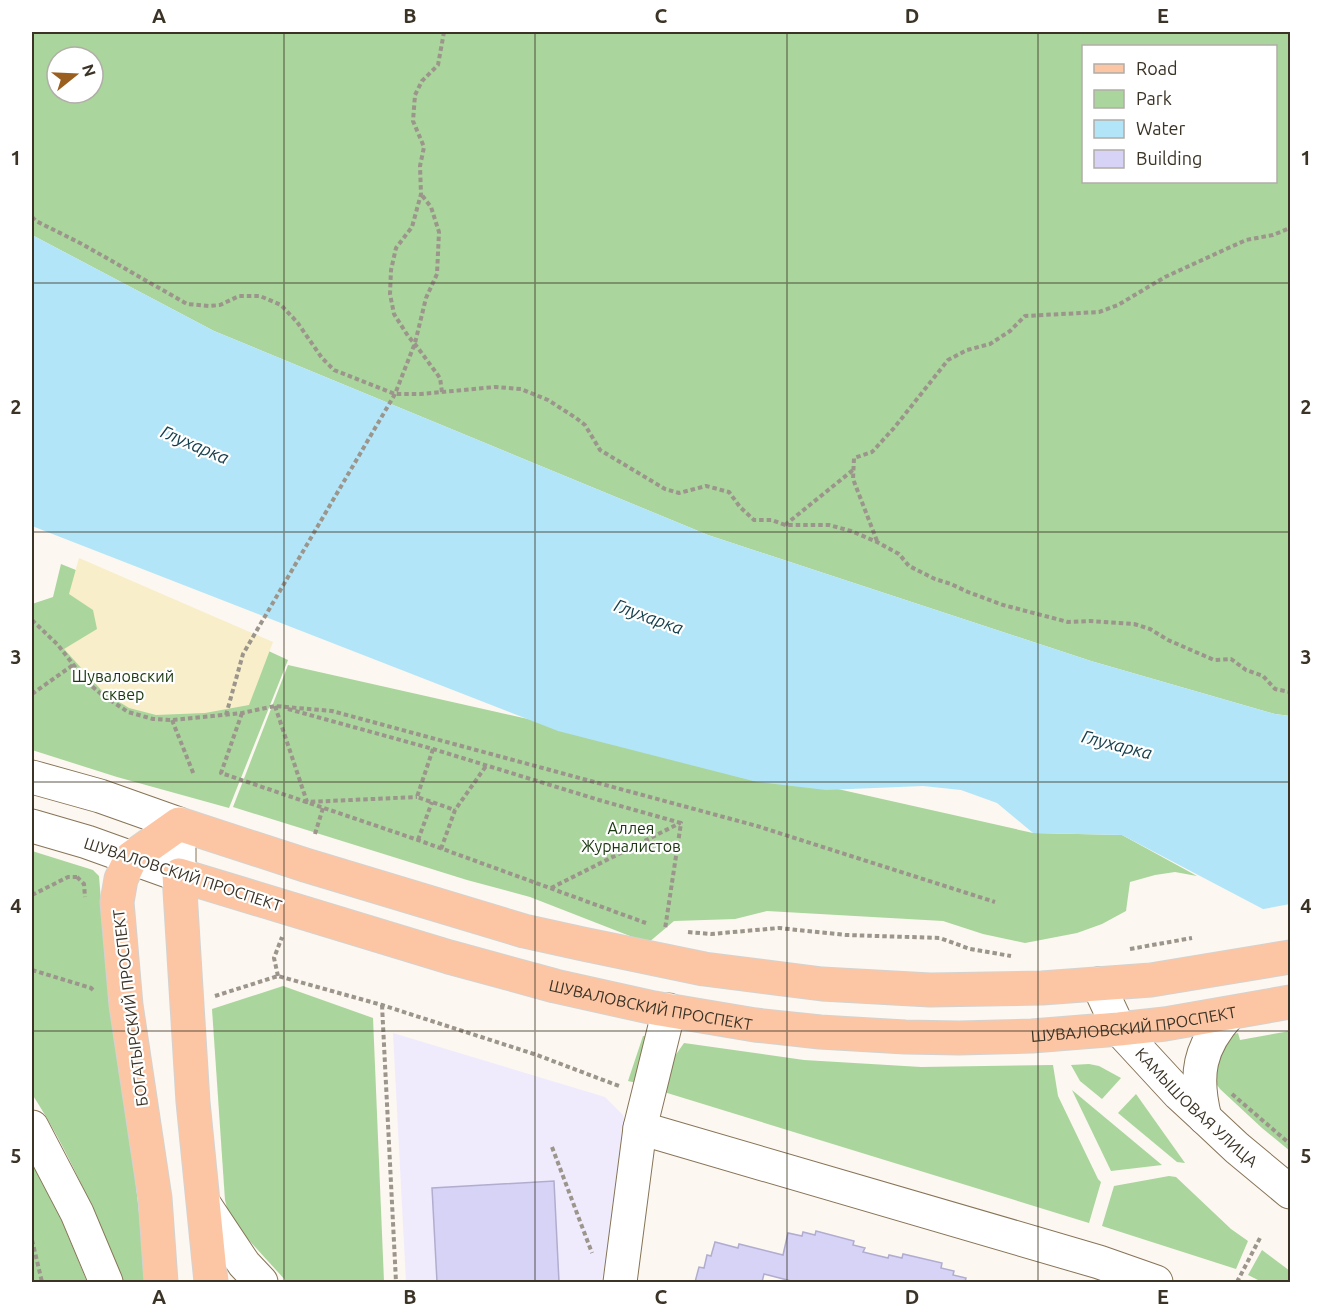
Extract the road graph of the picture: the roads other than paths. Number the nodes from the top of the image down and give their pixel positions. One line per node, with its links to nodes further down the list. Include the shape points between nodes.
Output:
1 (32, 777): 2 (street)
2 (179, 824): 4 (main road); 5 (street); 7 (main road, via 524,931 704,969 822,984 930,990)
3 (32, 826): 4 (street, ШУВАЛОВСКИЙ ПРОСПЕКТ)
4 (131, 858): 5 (street, ШУВАЛОВСКИЙ ПРОСПЕКТ); 19 (main road, БОГАТЫРСКИЙ ПРОСПЕКТ, via 117,902 126,1005 155,1198)
5 (179, 875): 9 (main road, ШУВАЛОВСКИЙ ПРОСПЕКТ, via 516,976); 16 (main road)
6 (1290, 957): 7 (main road, via 1151,980)
7 (1098, 984): 11 (street, КАМЫШОВАЯ УЛИЦА)
8 (1290, 1002): 10 (main road, ШУВАЛОВСКИЙ ПРОСПЕКТ)
9 (669, 1010): 11 (main road, ШУВАЛОВСКИЙ ПРОСПЕКТ, via 755,1025 894,1037 1022,1036); 14 (street)
10 (1229, 1014): 11 (main road, ШУВАЛОВСКИЙ ПРОСПЕКТ); 12 (street, via 1209,1040 1202,1058 1199,1087)
11 (1119, 1029): 12 (street, КАМЫШОВАЯ УЛИЦА)
12 (1205, 1118): 15 (street, КАМЫШОВАЯ УЛИЦА)
13 (32, 1127): 18 (street, via 77,1213)
14 (640, 1128): 17 (street); 22 (street)
15 (1290, 1192)
16 (204, 1204): 20 (main road); 21 (street, via 244,1264)
17 (1097, 1272): 23 (street)
18 (106, 1282)
19 (161, 1282)
20 (211, 1282)
21 (261, 1282)
22 (620, 1282)
23 (1156, 1282)

